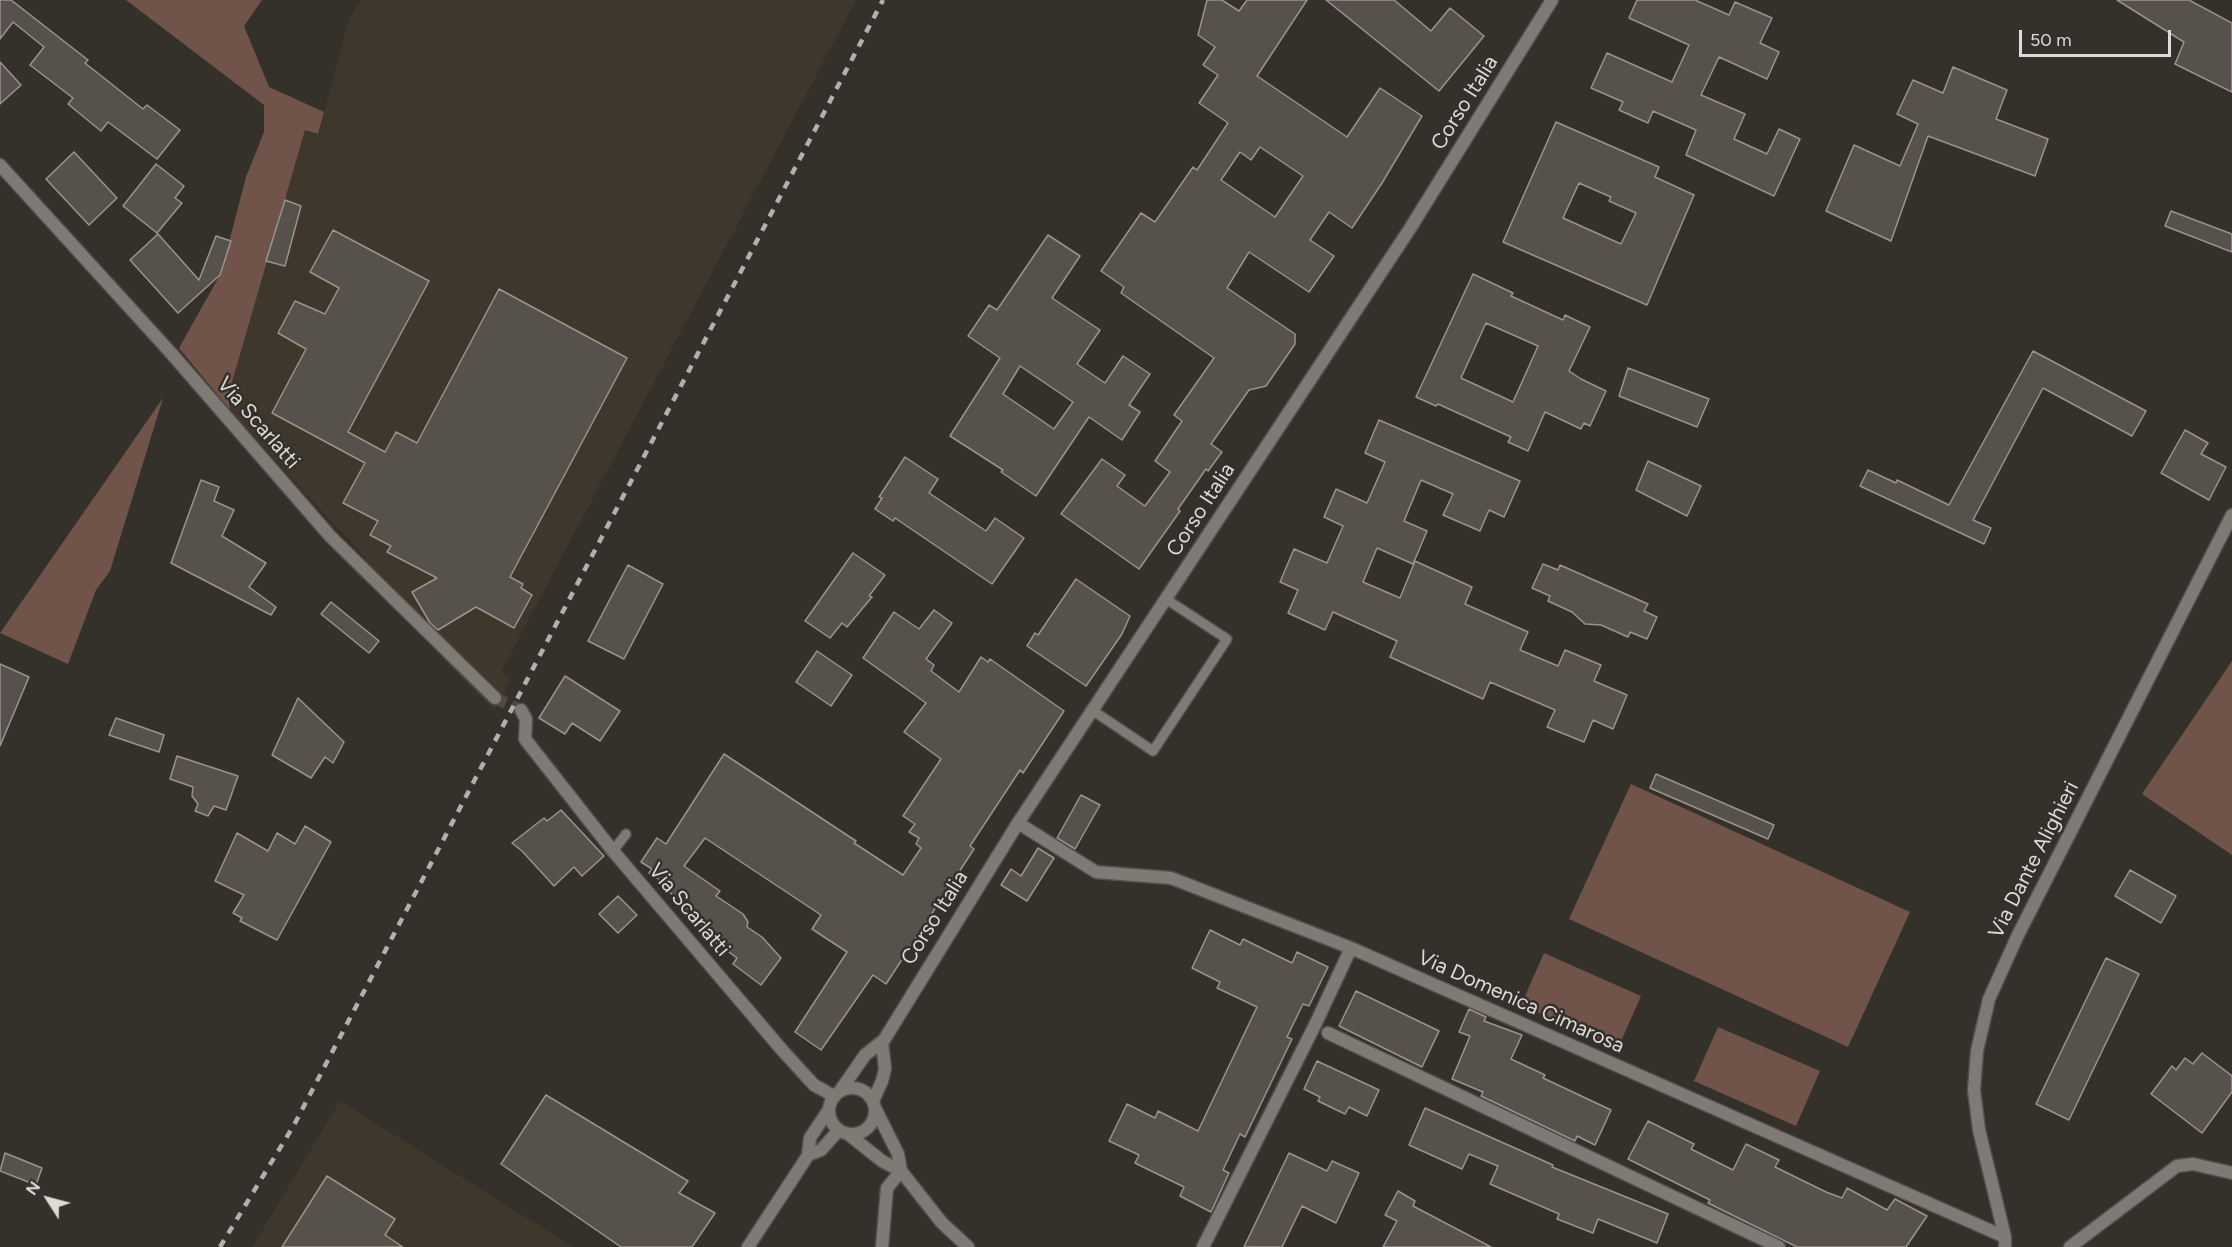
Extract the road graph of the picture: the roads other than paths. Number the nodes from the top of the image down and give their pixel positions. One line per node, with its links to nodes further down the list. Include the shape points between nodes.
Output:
1 (1552, 0): 4 (street, Corso Italia, via 1411,227)
2 (0, 165): 5 (street, Via Scarlatti, via 330,536)
3 (2232, 515): 21 (street, Via Dante Alighieri, via 1989,999 1977,1051 1974,1090 1979,1130)
4 (1166, 598): 7 (street, Corso Italia); 7 (lane, via 1227,639 1153,750)
5 (495, 698)
6 (521, 710): 10 (street, Via Scarlatti, via 526,720 525,739)
7 (1092, 710): 8 (street, Corso Italia)
8 (1018, 823): 11 (street, Via Domenica Cimarosa, via 1096,872 1171,878); 13 (street, Corso Italia)
9 (626, 834): 10 (lane)
10 (613, 851): 14 (street, Via Scarlatti, via 814,1085)
11 (1351, 948): 21 (street, Via Domenica Cimarosa); 25 (street)
12 (1328, 1033): 26 (street)
13 (882, 1042): 14 (street, Corso Italia, via 865,1055); 15 (street, via 885,1069)
14 (837, 1093): 15 (street, via 855,1088 869,1094); 16 (street)
15 (874, 1105): 17 (street, via 868,1128 862,1132); 19 (street, via 898,1154)
16 (828, 1111): 17 (street, via 833,1125); 18 (street, via 810,1138)
17 (843, 1132): 18 (street); 19 (street)
18 (808, 1155): 22 (street)
19 (901, 1172): 23 (street, via 887,1188); 24 (street, via 942,1223)
20 (2232, 1173): 27 (street, via 2193,1164 2176,1166)
21 (2005, 1242)
22 (748, 1247)
23 (882, 1247)
24 (968, 1247)
25 (1203, 1247)
26 (1779, 1247)
27 (2070, 1247)

